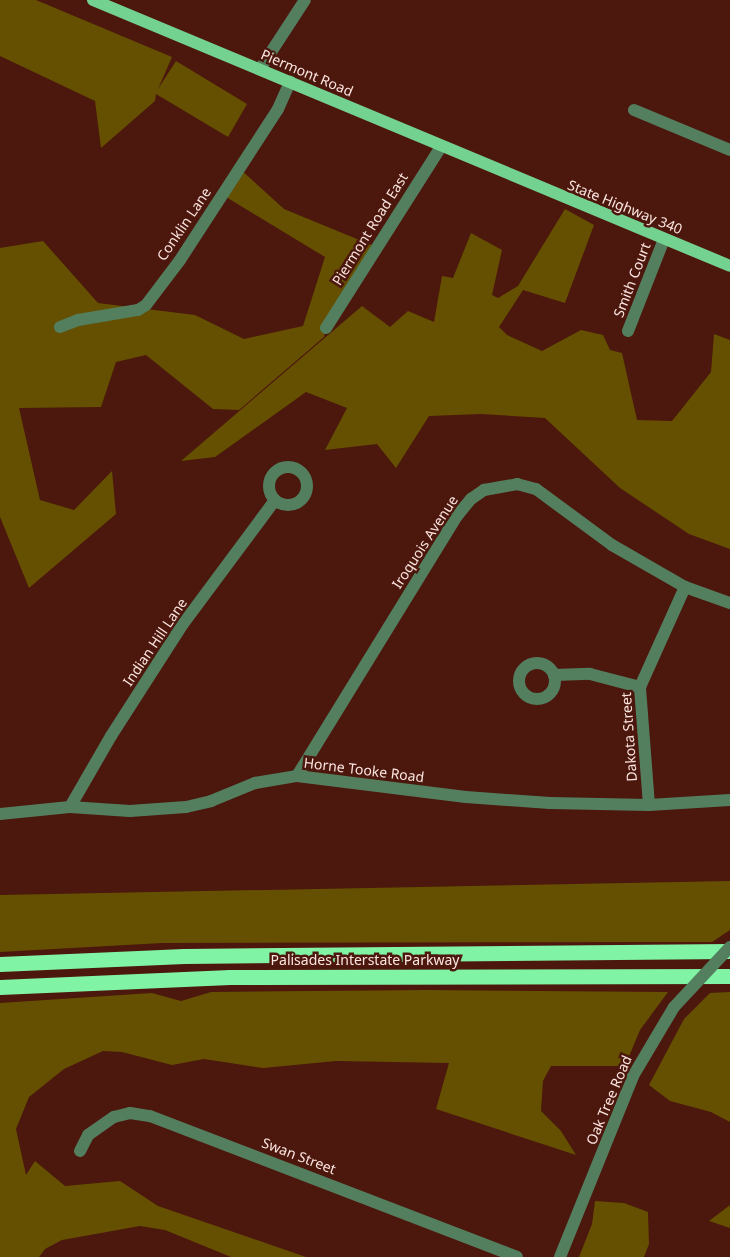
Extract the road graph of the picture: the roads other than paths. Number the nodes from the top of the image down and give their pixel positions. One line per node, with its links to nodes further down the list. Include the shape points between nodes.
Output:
1 (93, 0): 3 (main road, Piermont Road)
2 (305, 0): 3 (street)
3 (260, 69): 4 (main road, Piermont Road)
4 (290, 82): 6 (main road, Piermont Road); 11 (street, Conklin Lane, via 278,109 180,260 146,305 138,310 78,320)
5 (634, 110): 7 (street)
6 (441, 147): 8 (main road, Piermont Road); 12 (street, Piermont Road East)
7 (730, 150)
8 (509, 175): 9 (main road, State Highway 340)
9 (664, 239): 10 (main road, State Highway 340); 13 (street, Smith Court)
10 (730, 266)
11 (60, 327)
12 (326, 328)
13 (628, 331)
14 (276, 500): 22 (street, Indian Hill Lane, via 183,624)
15 (685, 587): 16 (street, Iroquois Avenue); 18 (street, Dakota Street); 19 (street, Iroquois Avenue, via 612,545 536,489 517,484 484,490 471,499 457,516)
16 (730, 603)
17 (554, 675): 18 (street, via 590,674)
18 (640, 687): 21 (street, Dakota Street)
19 (296, 776): 21 (street, Horne Tooke Road, via 466,797); 22 (street, Horne Tooke Road, via 255,783 211,801 186,807 130,811)
20 (730, 800): 21 (street, Horne Tooke Road)
21 (650, 805)
22 (70, 807): 23 (street, Horne Tooke Road)
23 (0, 814)
24 (730, 946): 31 (street, Oak Tree Road, bridge, via 674,1007 633,1076)
25 (730, 951): 26 (highway, Palisades Interstate Parkway, via 184,956)
26 (0, 964)
27 (730, 976): 28 (highway, Palisades Interstate Parkway, via 230,977)
28 (0, 987)
29 (80, 1151): 30 (street, Swan Street, via 98,1125 114,1117 130,1113 150,1116)
30 (517, 1257)
31 (560, 1257)

